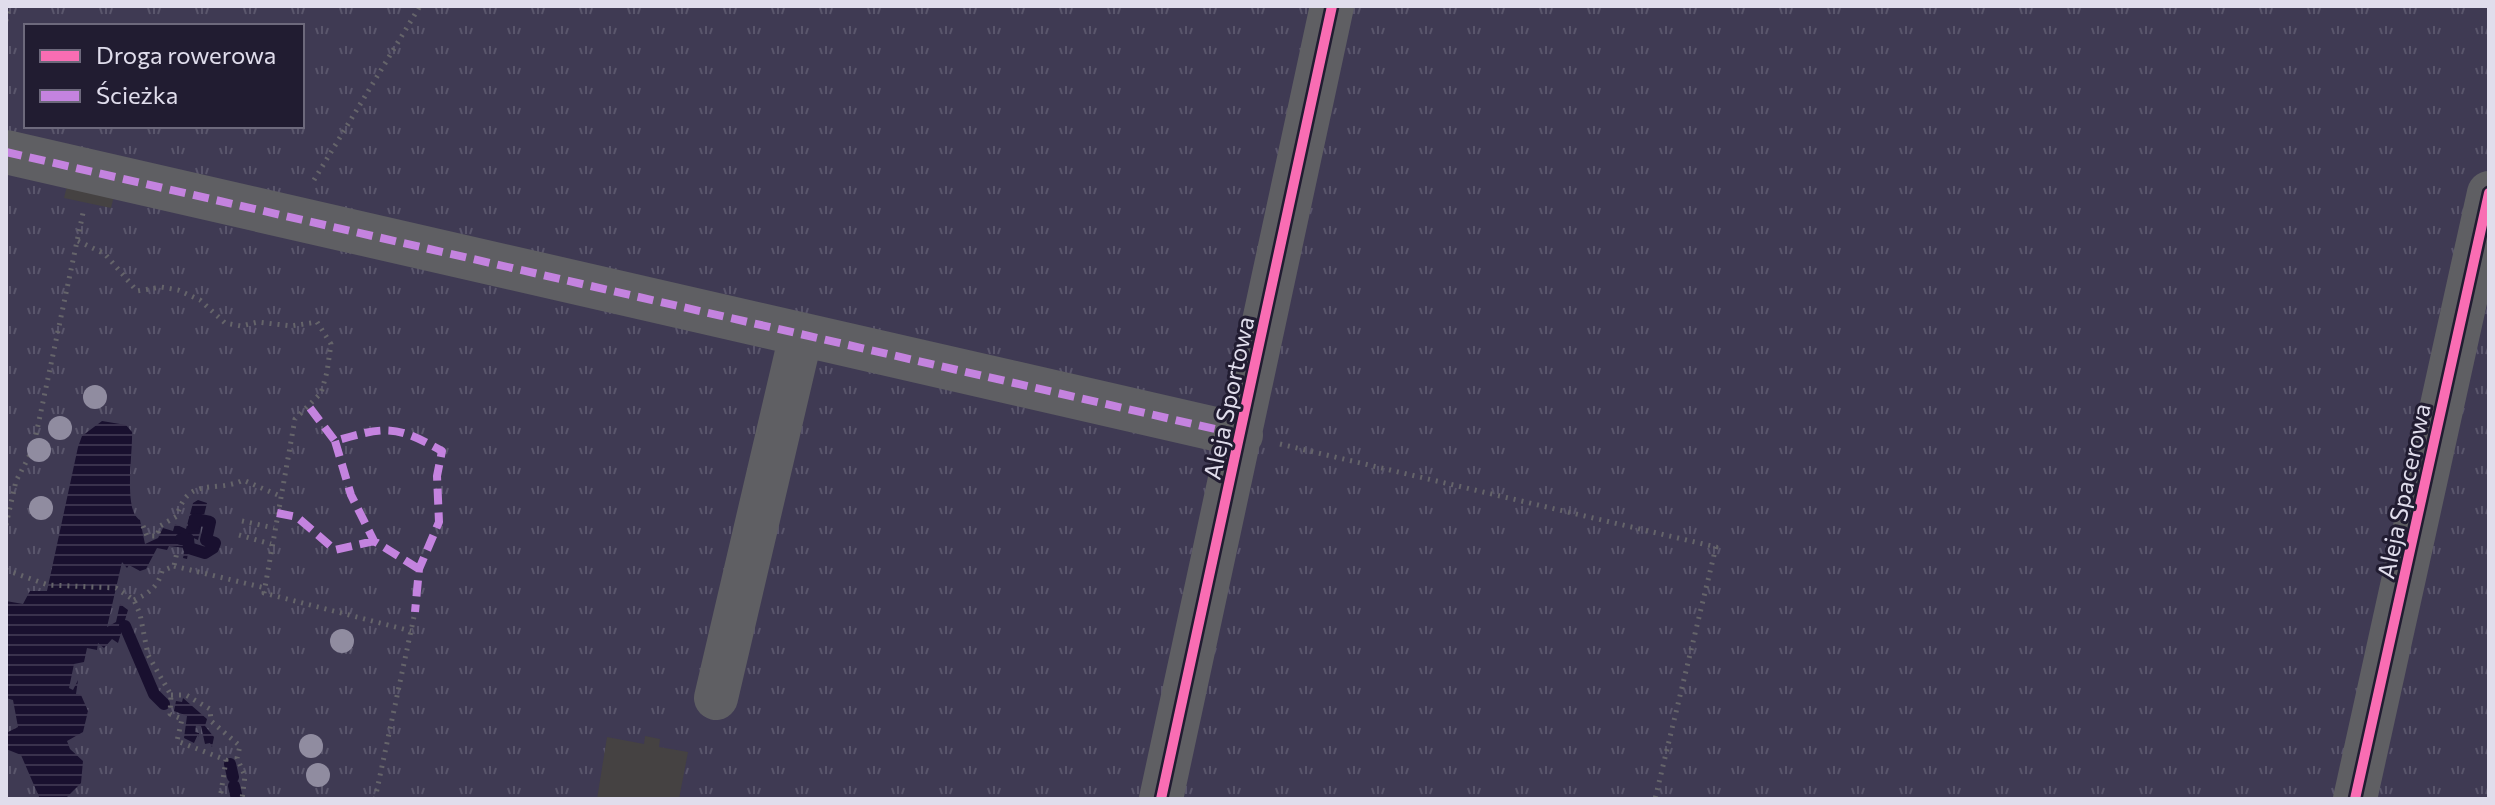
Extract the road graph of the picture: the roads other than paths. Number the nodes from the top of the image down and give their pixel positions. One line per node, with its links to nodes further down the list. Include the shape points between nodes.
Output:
1 (1332, 6): 5 (street, Aleja Sportowa)
2 (6, 152): 4 (street)
3 (2489, 193): 8 (street, Aleja Spacerowa)
4 (801, 335): 5 (street); 6 (street)
5 (1241, 435): 7 (street, Aleja Sportowa)
6 (716, 698)
7 (1161, 799)
8 (2355, 799)

